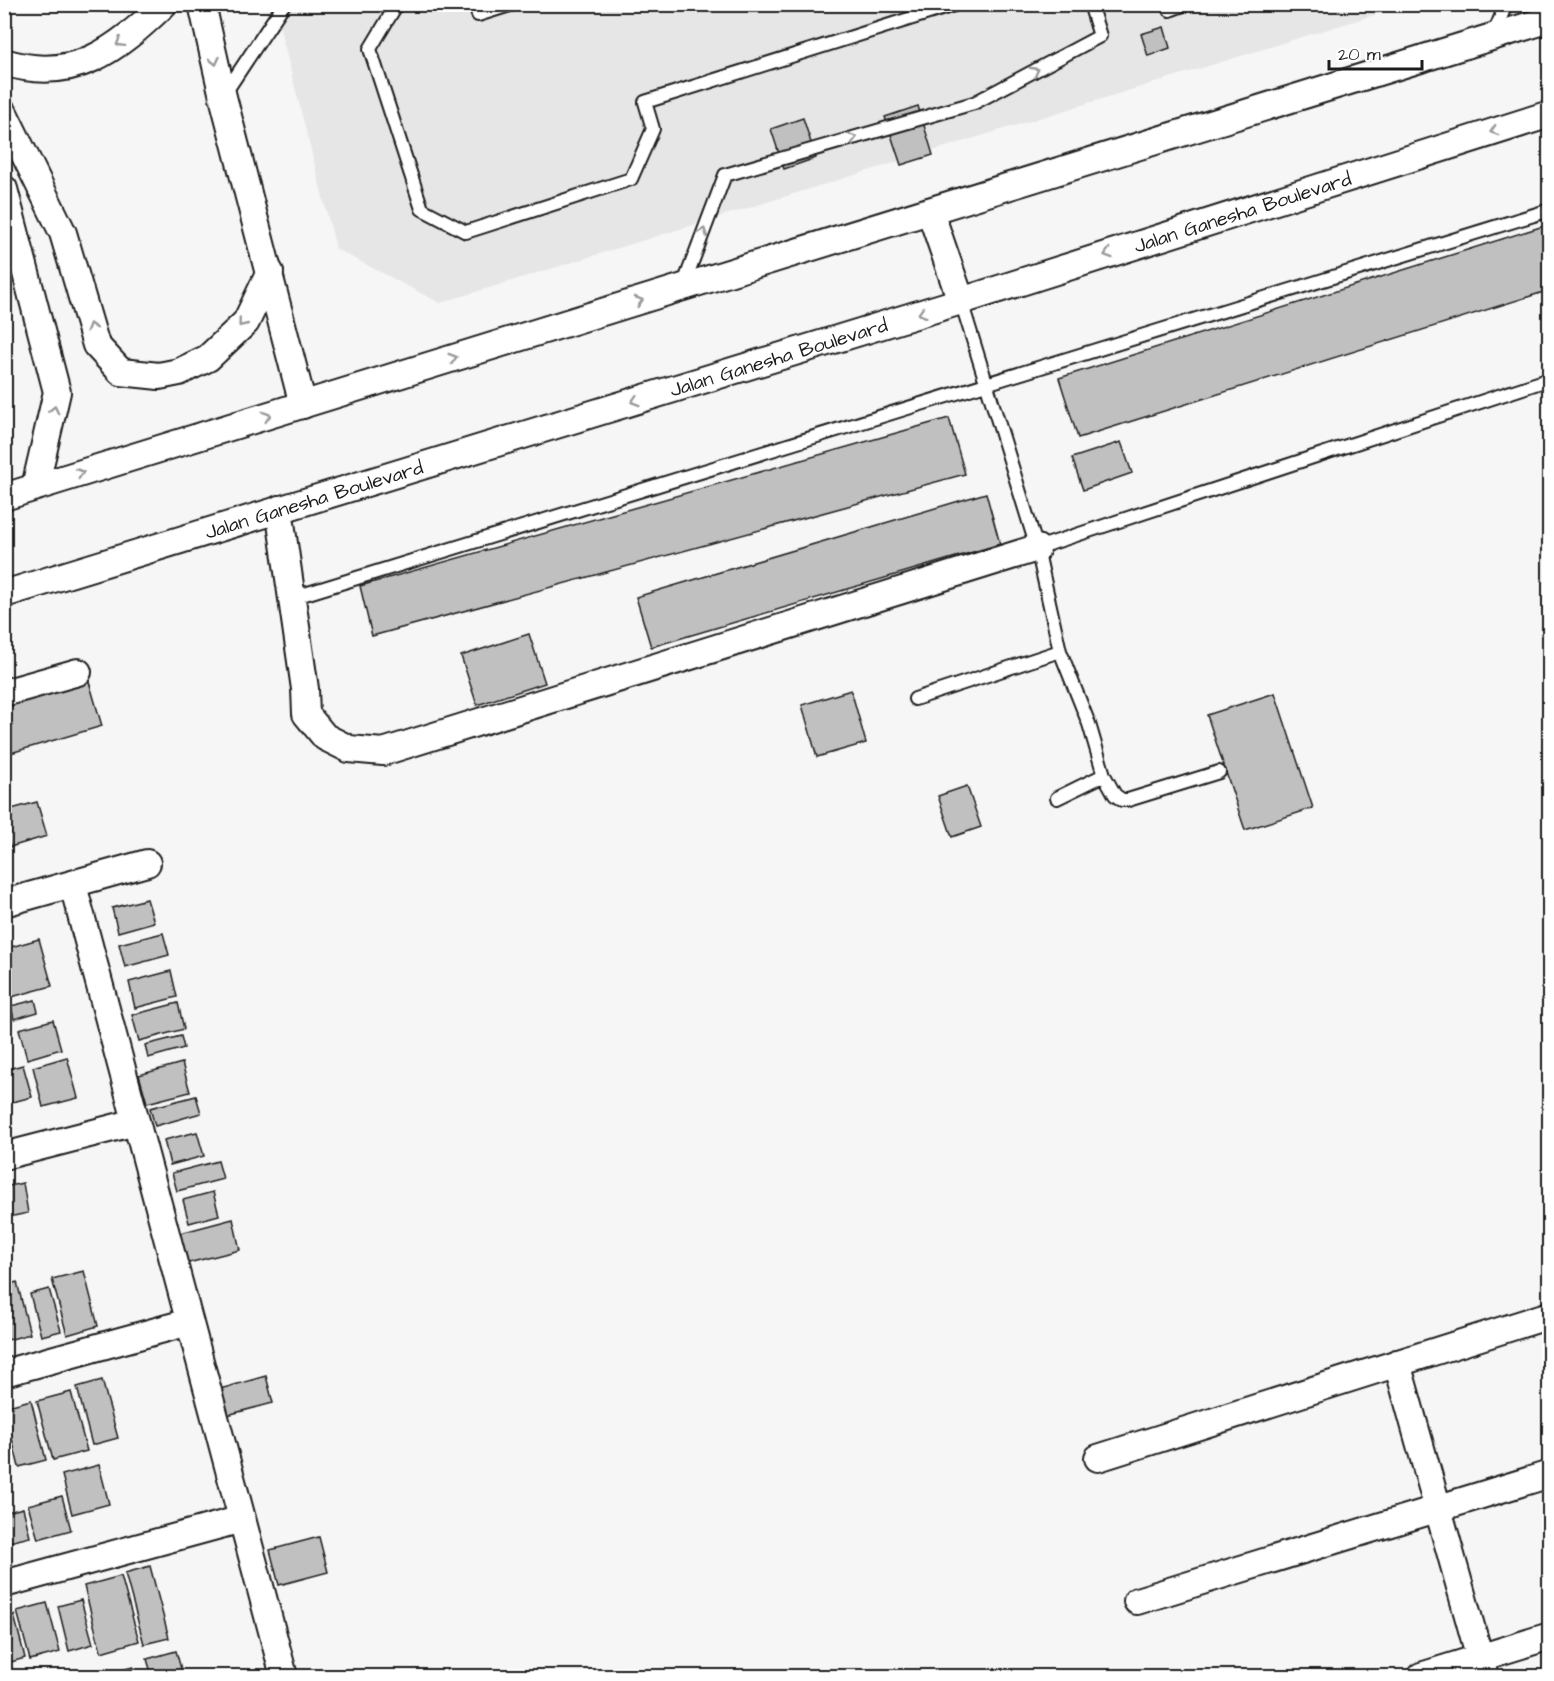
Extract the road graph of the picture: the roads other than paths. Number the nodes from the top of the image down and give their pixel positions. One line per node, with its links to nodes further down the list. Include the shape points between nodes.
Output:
1 (164, 4): 14 (street, one-way to 14, via 131,36 96,58 62,69 24,68)
2 (202, 4): 15 (street, one-way to 15)
3 (284, 4): 15 (lane)
4 (397, 4): 7 (lane, via 370,49 422,209 466,232 631,179 653,129 645,102)
5 (475, 4): 6 (lane, via 478,15)
6 (513, 4)
7 (957, 4)
8 (1090, 4): 22 (lane, one-way to 8, via 725,175 974,103 1100,36)
9 (1168, 4): 10 (lane, via 1170,10)
10 (1186, 4)
11 (1506, 4): 13 (lane)
12 (1550, 19): 13 (street)
13 (1492, 37): 20 (street)
14 (4, 62)
15 (223, 97): 21 (street)
16 (4, 113): 21 (street, one-way to 16, via 246,322 208,358 179,372 159,376 121,372 96,345 63,233)
17 (1550, 114): 23 (street, Jalan Ganesha Boulevard, one-way to 23)
18 (4, 189): 27 (street, one-way to 18, via 57,392)
19 (1550, 210): 25 (lane)
20 (930, 211): 22 (street); 23 (street)
21 (270, 272): 26 (street)
22 (682, 287): 26 (street, one-way to 22)
23 (961, 301): 25 (lane); 29 (street, Jalan Ganesha Boulevard, one-way to 29)
24 (1550, 379): 30 (lane)
25 (985, 383): 30 (lane); 32 (lane)
26 (303, 405): 27 (street, one-way to 26)
27 (36, 487): 28 (street)
28 (4, 497)
29 (279, 509): 31 (street, Jalan Ganesha Boulevard); 32 (street)
30 (1037, 549): 32 (street, via 383,752 349,749 325,737 306,714); 33 (lane)
31 (4, 594)
32 (291, 598)
33 (1060, 651): 36 (lane); 38 (lane)
34 (78, 672): 35 (street)
35 (4, 693)
36 (915, 699)
37 (1219, 772): 38 (lane, via 1128,800 1114,795)
38 (1104, 775): 39 (lane)
39 (1057, 798)
40 (147, 863): 41 (street)
41 (73, 885): 42 (street); 43 (street)
42 (4, 903)
43 (136, 1122): 44 (street); 46 (street)
44 (4, 1156)
45 (1550, 1315): 47 (street)
46 (189, 1322): 48 (street); 52 (street)
47 (1398, 1363): 49 (street); 51 (street)
48 (4, 1373)
49 (1098, 1458)
50 (1550, 1474): 51 (street)
51 (1438, 1509): 54 (street); 56 (street)
52 (242, 1519): 53 (street); 57 (street)
53 (4, 1584)
54 (1137, 1601)
55 (1550, 1636): 56 (street)
56 (1482, 1667): 58 (street)
57 (284, 1677)
58 (1421, 1677)

